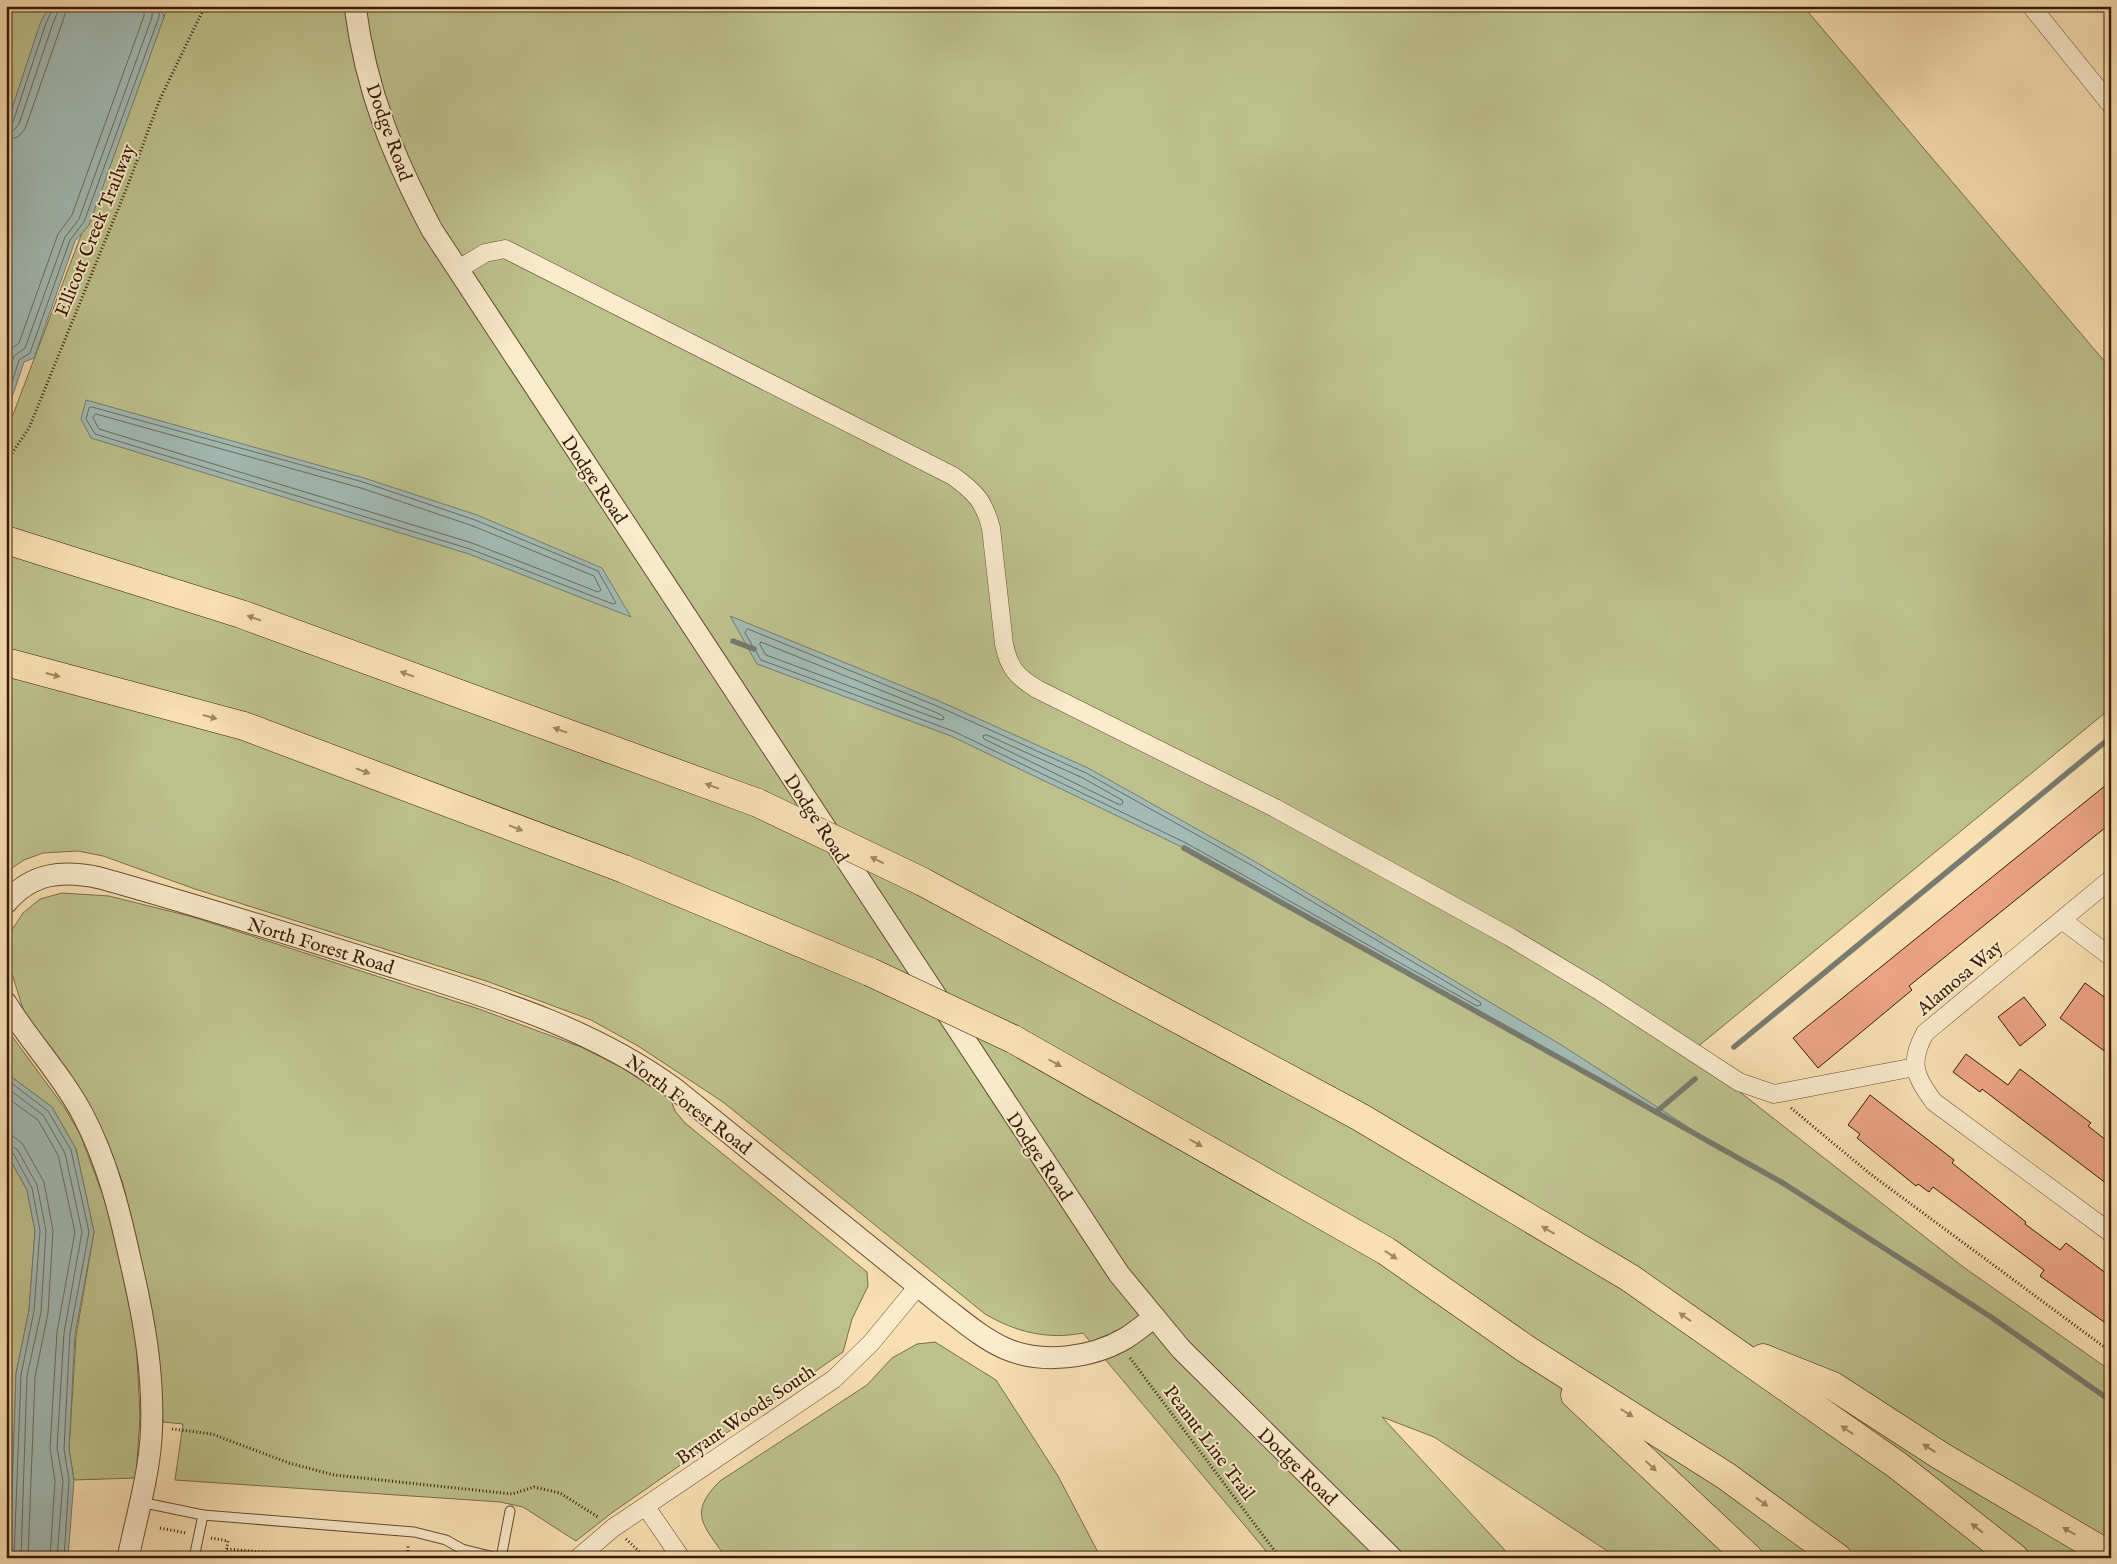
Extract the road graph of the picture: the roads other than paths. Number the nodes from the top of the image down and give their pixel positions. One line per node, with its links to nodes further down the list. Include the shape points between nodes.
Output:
1 (356, 6): 4 (street, Dodge Road, via 370,80 384,129 406,180)
2 (2030, 6): 3 (street)
3 (2111, 105)
4 (457, 270): 12 (street, via 485,253 505,249 953,476 974,490 986,510 1007,661 1018,677 1275,808 1493,927 1598,990 1739,1082 1774,1094); 15 (street, Dodge Road, via 1014,1116 1120,1274)
5 (15, 543): 16 (highway, one-way to 5, bridge, via 1630,1278 1360,1117 921,881 758,803 241,614)
6 (6, 662): 17 (highway, one-way to 17, bridge, via 244,726 624,869 870,972 1013,1039 1386,1251)
7 (2111, 880): 9 (street, Alamosa Way)
8 (6, 903): 14 (street, North Forest Road, via 26,884 44,876 65,873 91,876 304,938 558,1023 620,1052 658,1076)
9 (2062, 920): 10 (street); 12 (street, Alamosa Way, via 1925,1033 1916,1049)
10 (2111, 957)
11 (6, 1003): 18 (street, via 78,1107 110,1178 122,1222 144,1325 151,1380 149,1456)
12 (1915, 1067): 13 (street, via 1922,1086 1934,1102)
13 (2111, 1233)
14 (918, 1286): 15 (street, North Forest Road, via 981,1335 1019,1353 1066,1357 1096,1351 1118,1342); 19 (street, Bryant Woods South, via 848,1368)
15 (1154, 1317): 28 (street, Dodge Road, via 1234,1404)
16 (1718, 1340): 22 (highway, one-way to 16, via 1941,1456 1834,1386); 31 (highway, one-way to 16, via 1897,1465)
17 (1526, 1349): 29 (highway, one-way to 29); 30 (highway, one-way to 30, via 1726,1476)
18 (140, 1502): 21 (lane); 23 (street)
19 (646, 1507): 26 (street, Bryant Woods South, via 613,1528); 27 (street)
20 (510, 1511): 25 (lane)
21 (203, 1515): 24 (lane); 25 (lane, via 414,1532)
22 (2111, 1556)
23 (128, 1558)
24 (194, 1558)
25 (500, 1558)
26 (578, 1558)
27 (681, 1558)
28 (1392, 1558)
29 (1749, 1558)
30 (1838, 1558)
31 (2015, 1558)

